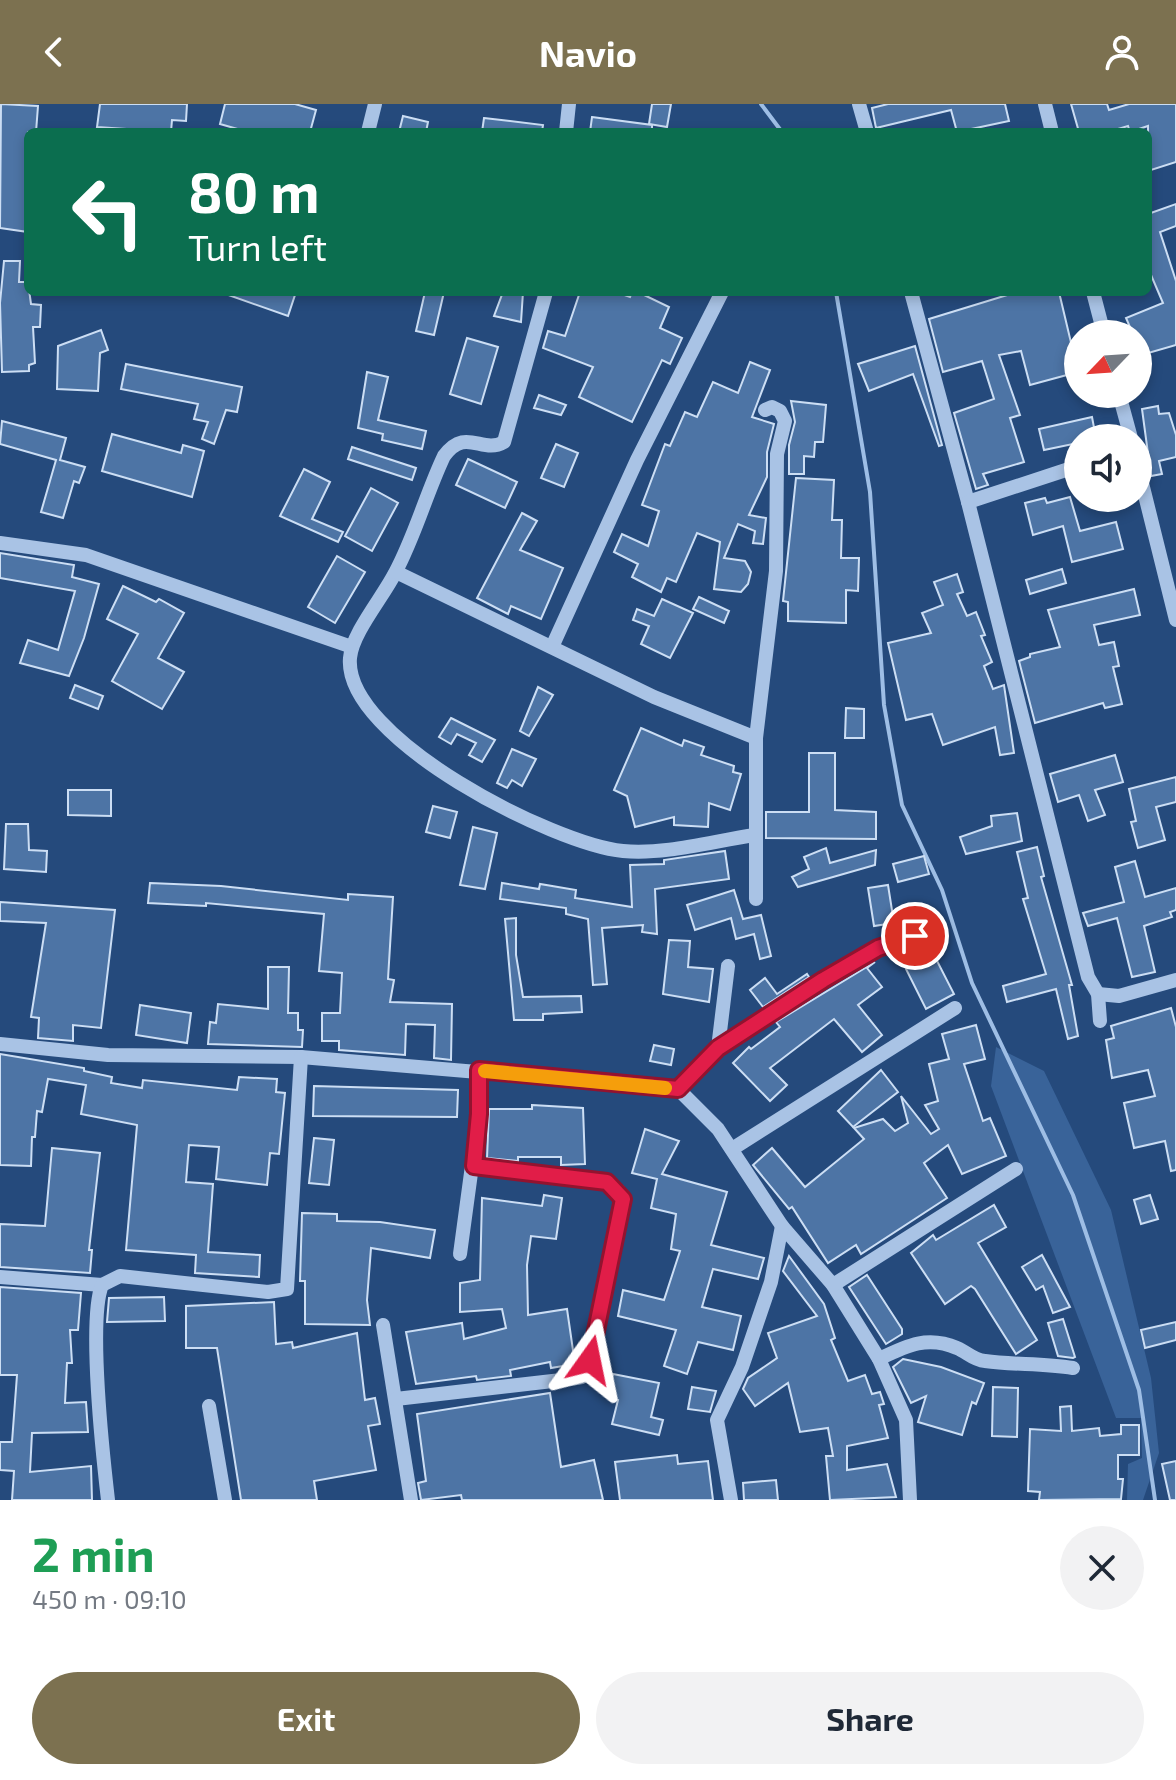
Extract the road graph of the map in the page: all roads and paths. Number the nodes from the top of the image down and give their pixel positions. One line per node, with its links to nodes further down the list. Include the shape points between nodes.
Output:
1 (375, 104): 5 (street)
2 (569, 104): 6 (street)
3 (859, 104): 7 (street)
4 (1045, 104): 8 (street)
5 (369, 128)
6 (566, 128)
7 (866, 128)
8 (1051, 128)
9 (545, 296): 19 (street, via 504,442 453,444)
10 (720, 296): 22 (street, via 637,460)
11 (912, 296): 16 (street)
12 (1094, 296): 13 (street)
13 (1100, 320)
14 (765, 410): 23 (street, via 780,411 785,421 777,454 776,571)
15 (1064, 471): 16 (street)
16 (968, 502): 29 (street, via 1088,977)
17 (1149, 512): 20 (street)
18 (0, 543): 21 (street, via 86,555)
19 (396, 572): 21 (street); 22 (street)
20 (1176, 620)
21 (352, 647): 24 (street, via 351,677 378,720 437,769 499,804 579,841 624,851)
22 (552, 647): 23 (street, via 654,697)
23 (756, 738): 24 (street)
24 (755, 835): 25 (street)
25 (756, 899)
26 (915, 936): 33 (street, via 878,948)
27 (728, 966): 33 (street)
28 (1176, 980): 29 (street, via 1119,996)
29 (1098, 994): 31 (street)
30 (955, 1008): 37 (street)
31 (1100, 1021)
32 (0, 1044): 34 (street, via 108,1055)
33 (718, 1048): 36 (street)
34 (301, 1057): 35 (street); 43 (street, via 287,1289 268,1292 120,1276)
35 (479, 1070): 36 (street); 38 (street)
36 (678, 1089): 37 (street)
37 (732, 1149): 40 (street)
38 (474, 1166): 41 (street); 48 (street, via 607,1182 619,1191 622,1208 588,1369 582,1377 570,1379)
39 (1016, 1169): 44 (street)
40 (782, 1226): 44 (street); 53 (street, via 771,1282 717,1420)
41 (460, 1254)
42 (0, 1277): 43 (street)
43 (102, 1285): 50 (street, via 97,1307)
44 (833, 1285): 46 (street)
45 (383, 1325): 48 (street)
46 (879, 1359): 47 (street, via 910,1344 937,1341 976,1360); 54 (street, via 906,1420)
47 (1073, 1368)
48 (396, 1399): 52 (street)
49 (209, 1406): 51 (street)
50 (108, 1500)
51 (225, 1500)
52 (411, 1500)
53 (731, 1500)
54 (910, 1500)

